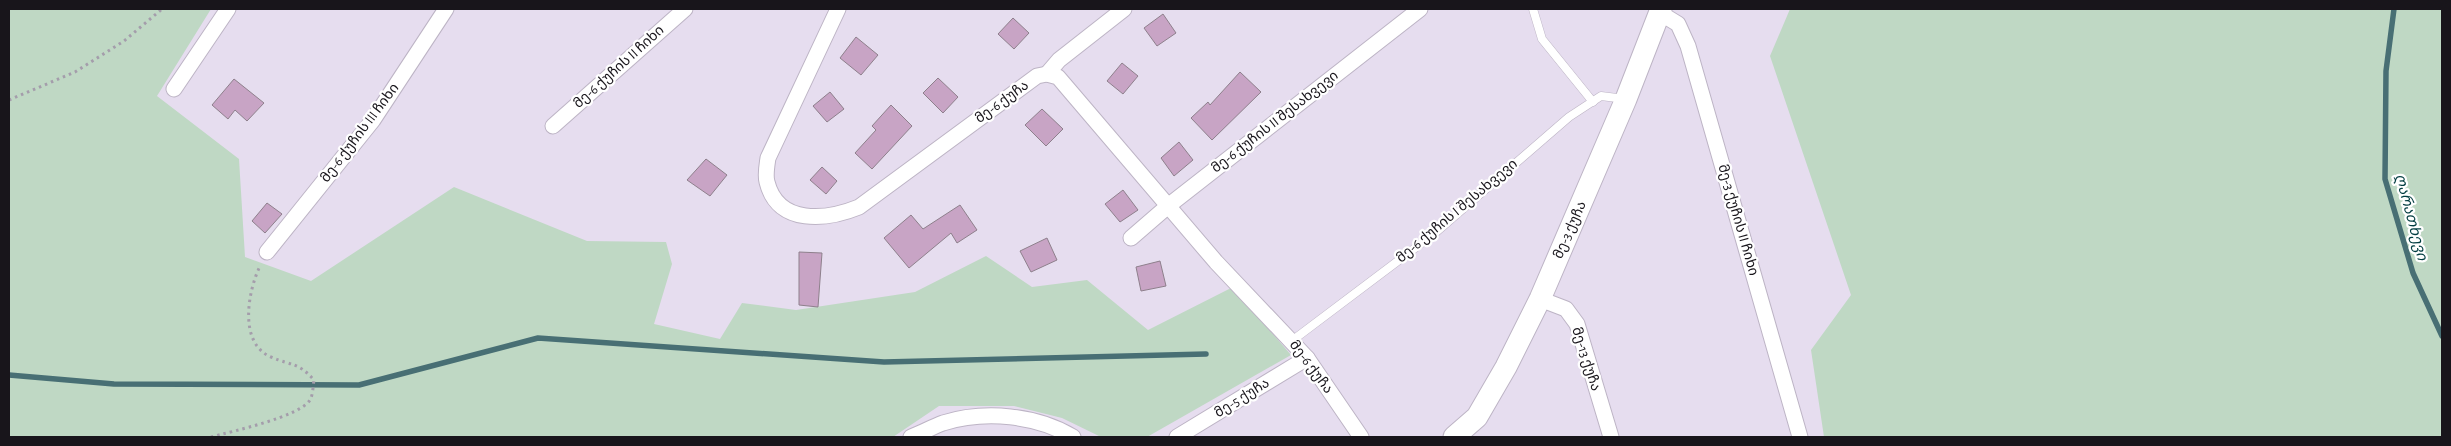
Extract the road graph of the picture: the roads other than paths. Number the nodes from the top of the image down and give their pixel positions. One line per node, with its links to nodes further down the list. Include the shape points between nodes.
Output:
1 (228, 9): 10 (street)
2 (446, 9): 16 (street, მე-6 ქუჩის III ჩიხი, via 373,120)
3 (685, 9): 13 (street, მე-6 ქუჩის II ჩიხი)
4 (838, 9): 9 (street, მე-6 ქუჩა, via 768,158 766,181 775,199 788,210 806,216 823,218 839,215 859,206 1037,76)
5 (1124, 9): 9 (street, via 1059,60)
6 (1420, 9): 14 (street, მე-6 ქუჩის II შესახვევი)
7 (1533, 9): 12 (lane, via 1542,39)
8 (1660, 11): 11 (street, მე-3 ქუჩა); 26 (street, მე-3 ქუჩის II ჩიხი, via 1678,24 1688,46)
9 (1047, 74): 14 (street, მე-6 ქუჩა, via 1058,77)
10 (174, 89)
11 (1626, 99): 12 (lane, მე-6 ქუჩის I შესახვევი, via 1601,96); 17 (street, მე-3 ქუჩა)
12 (1593, 102): 18 (lane, მე-6 ქუჩის I შესახვევი, via 1568,117 1435,232)
13 (553, 126)
14 (1168, 206): 15 (street, მე-6 ქუჩის II შესახვევი); 18 (street, მე-6 ქუჩა, via 1216,262)
15 (1132, 238)
16 (266, 252)
17 (1540, 299): 24 (street, მე-3 ქუჩა, via 1477,417); 25 (street, მე-13 ქუჩა, via 1566,308 1577,324)
18 (1292, 340): 19 (street, მე-6 ქუჩა)
19 (1307, 358): 22 (street, მე-5 ქუჩა); 23 (street, მე-6 ქუჩა)
20 (912, 437): 21 (street, via 944,423 985,416 1024,418)
21 (1074, 437)
22 (1177, 437)
23 (1361, 437)
24 (1454, 437)
25 (1611, 437)
26 (1800, 437)

